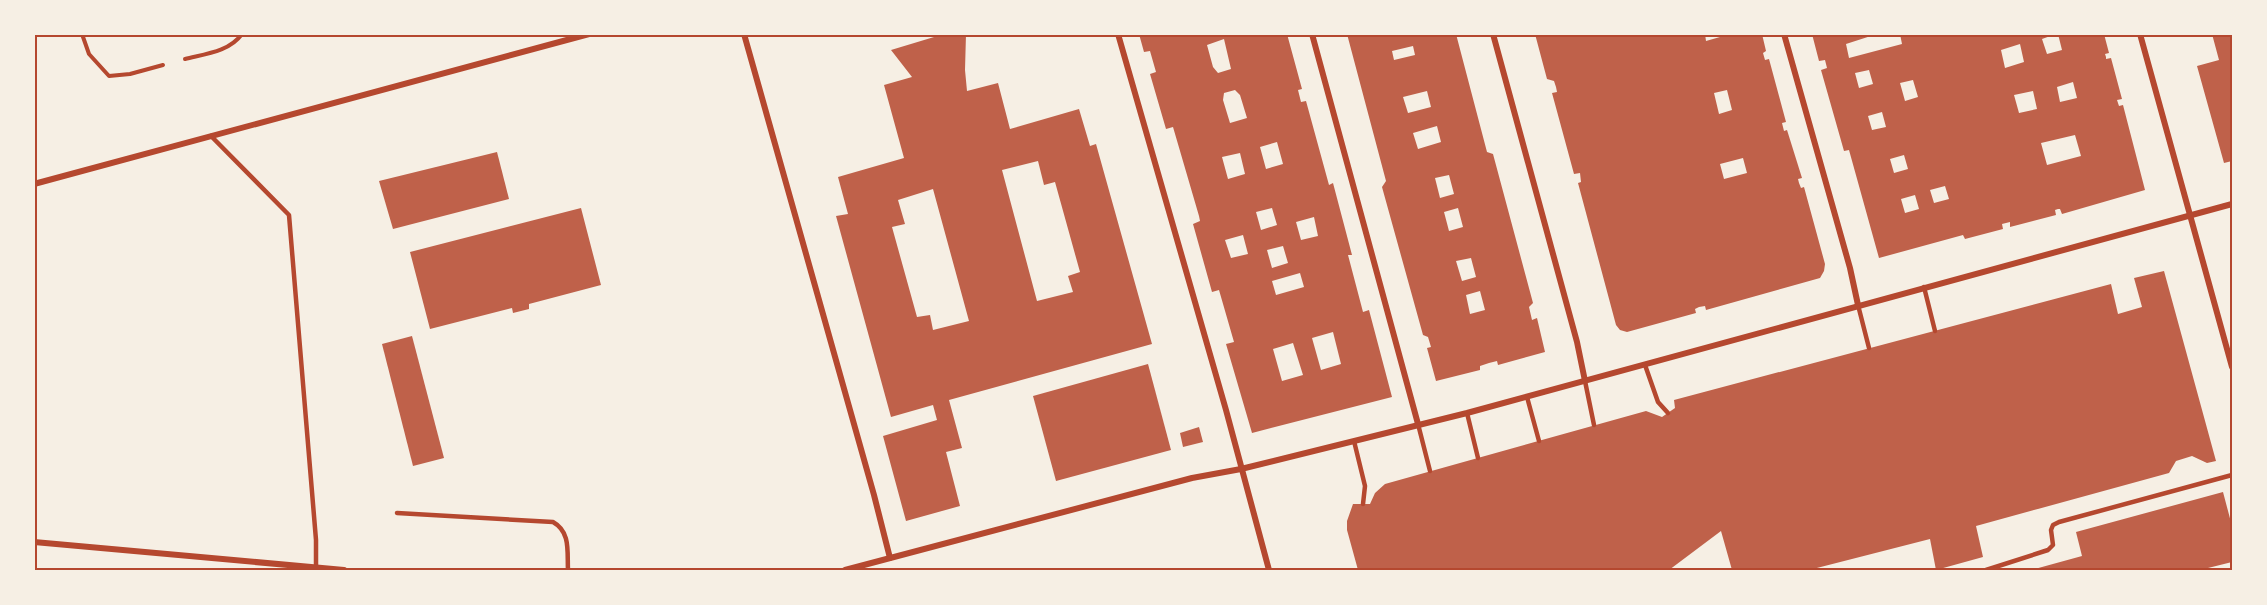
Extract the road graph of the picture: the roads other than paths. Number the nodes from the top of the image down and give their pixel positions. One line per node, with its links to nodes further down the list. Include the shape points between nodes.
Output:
1 (589, 34): 8 (street)
2 (744, 34): 33 (street)
3 (1118, 34): 27 (street)
4 (1312, 34): 22 (street)
5 (1493, 34): 18 (street)
6 (1784, 34): 13 (street)
7 (2140, 34): 11 (street)
8 (211, 136): 9 (street); 34 (lane, via 289,215)
9 (34, 184)
10 (2232, 204): 11 (street)
11 (2191, 214): 12 (street); 17 (street)
12 (1924, 287): 13 (street); 14 (lane)
13 (1858, 305): 15 (lane); 16 (street)
14 (1935, 331)
15 (1869, 348)
16 (1645, 365): 18 (street); 21 (lane, via 1658,402)
17 (2232, 367)
18 (1585, 381): 19 (street); 23 (lane)
19 (1527, 397): 20 (street); 25 (lane)
20 (1467, 413): 22 (street); 26 (lane)
21 (1668, 413)
22 (1418, 424): 24 (street); 28 (lane)
23 (1594, 425)
24 (1354, 441): 27 (street); 30 (lane, via 1365,486)
25 (1539, 441)
26 (1478, 458)
27 (1241, 469): 33 (street, via 1192,478); 38 (street)
28 (1430, 471)
29 (2232, 475): 39 (lane, via 2059,522 2051,530 2053,545 2048,550)
30 (1363, 504)
31 (398, 513): 36 (lane, via 553,522 565,532)
32 (34, 542): 34 (street)
33 (890, 558): 37 (street)
34 (316, 568): 35 (street)
35 (344, 570)
36 (568, 570)
37 (845, 570)
38 (1269, 570)
39 (1986, 570)

